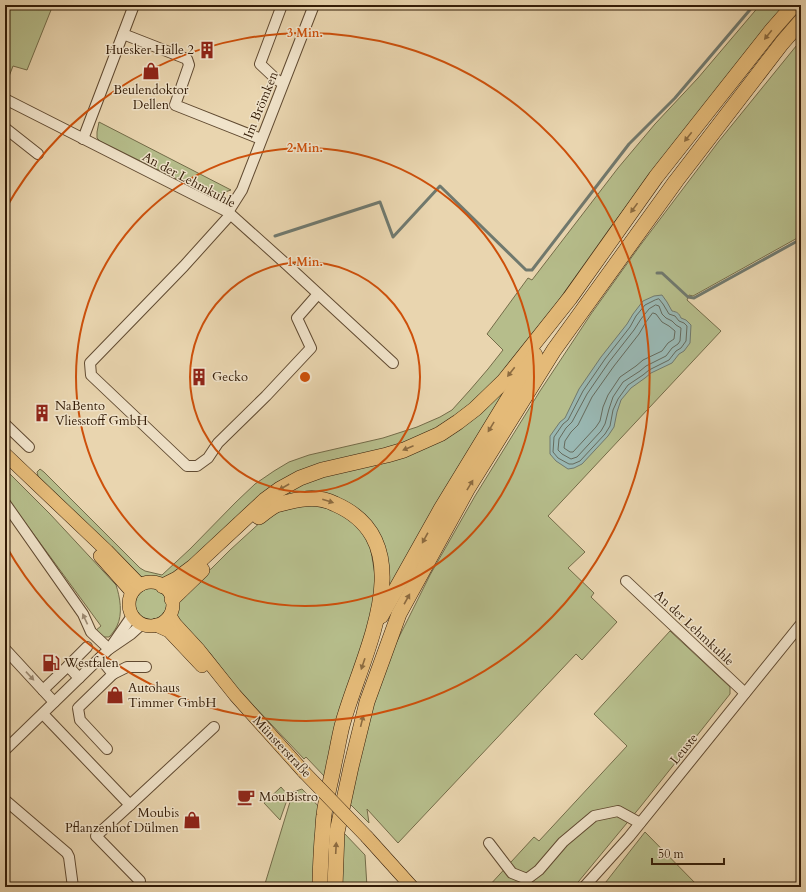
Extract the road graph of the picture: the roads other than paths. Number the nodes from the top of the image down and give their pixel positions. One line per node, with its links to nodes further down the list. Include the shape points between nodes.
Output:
1 (134, 5): 6 (street)
2 (282, 5): 7 (street, via 260,64)
3 (314, 5): 7 (street, Im Brömken)
4 (794, 5): 15 (highway, one-way to 15, via 656,177)
5 (801, 21): 54 (highway, one-way to 5, via 337,832 351,767 367,702 399,614 468,488 554,350 676,181)
6 (123, 34): 10 (street, via 187,59 189,65 175,105); 11 (street)
7 (284, 83): 10 (street, Im Brömken)
8 (5, 100): 11 (street, An der Lehmkuhle)
9 (5, 128): 12 (street)
10 (261, 138): 13 (street, Im Brömken, via 242,190)
11 (83, 139): 13 (street, An der Lehmkuhle)
12 (38, 154)
13 (229, 214): 14 (street, An der Lehmkuhle); 14 (street, Im Brömken, via 164,287 90,363 90,375 187,466 197,466 208,458 218,444 311,348 297,318)
14 (318, 294): 16 (street, An der Lehmkuhle)
15 (570, 298): 22 (highway, one-way to 22, via 504,381 458,422 440,434 404,450 322,470 280,489 193,567); 30 (highway, one-way to 30, via 441,510)
16 (393, 363)
17 (5, 424): 18 (street)
18 (29, 447)
19 (5, 454): 23 (main road, via 65,511 101,557)
20 (5, 503): 33 (street, one-way to 20, via 91,632 83,614)
21 (626, 581): 40 (street, An der Lehmkuhle)
22 (164, 586): 23 (main road, via 145,582); 24 (main road)
23 (136, 588): 25 (main road, via 129,604)
24 (172, 599): 26 (main road); 30 (highway, one-way to 30, via 252,522 276,505 300,499 327,500 356,516 374,539 383,581)
25 (132, 616): 27 (main road); 33 (street)
26 (170, 616): 29 (main road); 41 (main road, Münsterstraße)
27 (142, 624): 29 (main road); 33 (street)
28 (801, 624): 40 (street, Leuste)
29 (156, 625): 41 (main road, Münsterstraße, via 169,631)
30 (375, 627): 53 (highway, one-way to 53, via 340,733 324,815)
31 (87, 647): 35 (street)
32 (5, 649): 39 (street, one-way to 39)
33 (109, 650): 34 (street)
34 (100, 658): 37 (street); 38 (street)
35 (68, 666): 38 (street); 39 (street)
36 (146, 667): 37 (street, via 127,666)
37 (113, 674): 45 (street, via 78,708 80,720)
38 (79, 678): 42 (street)
39 (43, 690): 42 (street)
40 (745, 693): 49 (street, Leuste)
41 (234, 695): 55 (main road, Münsterstraße, bridge)
42 (54, 702): 43 (street)
43 (43, 714): 46 (street); 48 (street)
44 (214, 727): 48 (street)
45 (107, 749)
46 (5, 750)
47 (5, 800): 52 (street, via 67,853)
48 (130, 805): 51 (street, via 96,836)
49 (640, 823): 50 (street, via 618,811 594,816 563,842 539,870 527,879 512,873); 56 (street, Leuste)
50 (489, 843)
51 (140, 881)
52 (73, 887)
53 (320, 887)
54 (335, 887)
55 (412, 887)
56 (584, 887)

